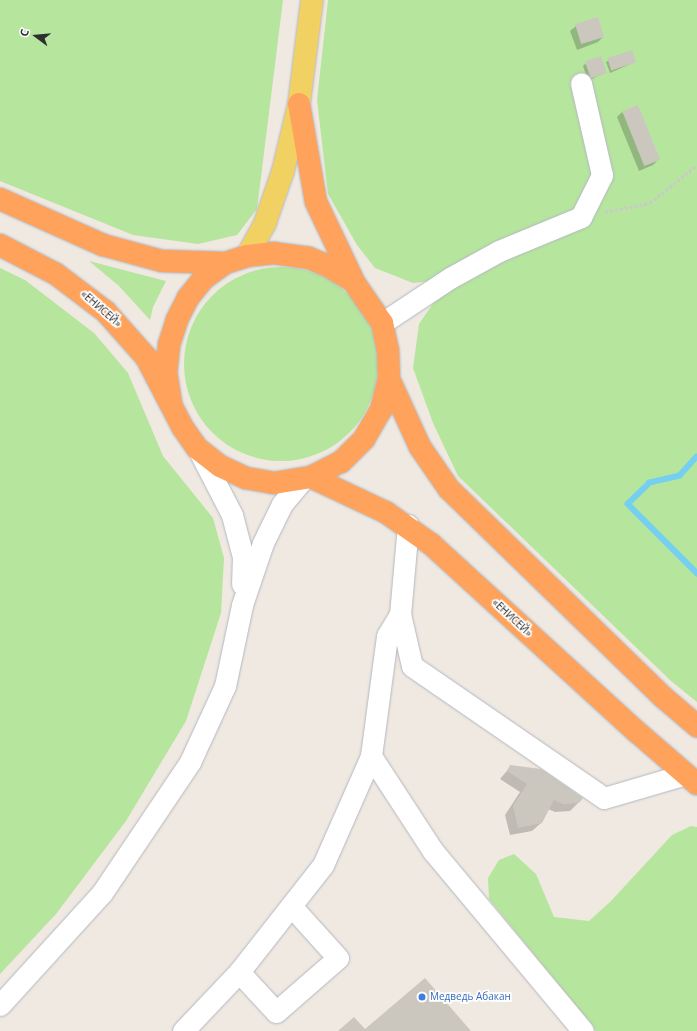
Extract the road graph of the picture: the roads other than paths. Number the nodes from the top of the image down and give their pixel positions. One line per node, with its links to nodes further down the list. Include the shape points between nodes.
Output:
1 (312, 0): 3 (main road)
2 (581, 83): 9 (street, via 602,175 581,217 499,251 450,278)
3 (299, 104): 6 (main road, via 283,171 264,223); 8 (highway, via 316,202)
4 (0, 199): 7 (highway, «ЕНИСЕЙ», via 103,245 162,261)
5 (0, 244): 11 (highway, «ЕНИСЕЙ», via 56,274 106,312 146,357)
6 (247, 256): 7 (highway, «ЕНИСЕЙ»); 8 (highway, «ЕНИСЕЙ», via 274,253 309,258)
7 (226, 263): 11 (highway, «ЕНИСЕЙ», via 204,278 188,298 177,320 169,345 166,372)
8 (353, 281): 9 (highway, «ЕНИСЕЙ»)
9 (382, 323): 10 (highway, «ЕНИСЕЙ», via 388,352)
10 (389, 379): 13 (highway, «ЕНИСЕЙ», via 381,410 364,439 341,462); 17 (highway, «ЕНИСЕЙ», via 420,447 449,488 663,697)
11 (171, 405): 12 (highway, «ЕНИСЕЙ»)
12 (197, 448): 13 (highway, «ЕНИСЕЙ», via 220,466 246,478 274,483); 15 (street, via 232,515 239,537 243,558)
13 (307, 478): 14 (highway, «ЕНИСЕЙ», via 364,501); 15 (street, via 282,504 263,543)
14 (408, 525): 16 (street); 19 (highway, «ЕНИСЕЙ»)
15 (242, 605): 22 (street, via 226,686 190,762 102,893)
16 (400, 614): 18 (street, via 387,636); 19 (street, via 412,666 604,798)
17 (697, 726)
18 (371, 756): 20 (street, via 323,865); 23 (street, via 433,851)
19 (691, 779)
20 (291, 906): 21 (street); 21 (street, via 338,958 276,1012)
21 (239, 972): 24 (street)
22 (0, 1005)
23 (576, 1029)
24 (183, 1031)

